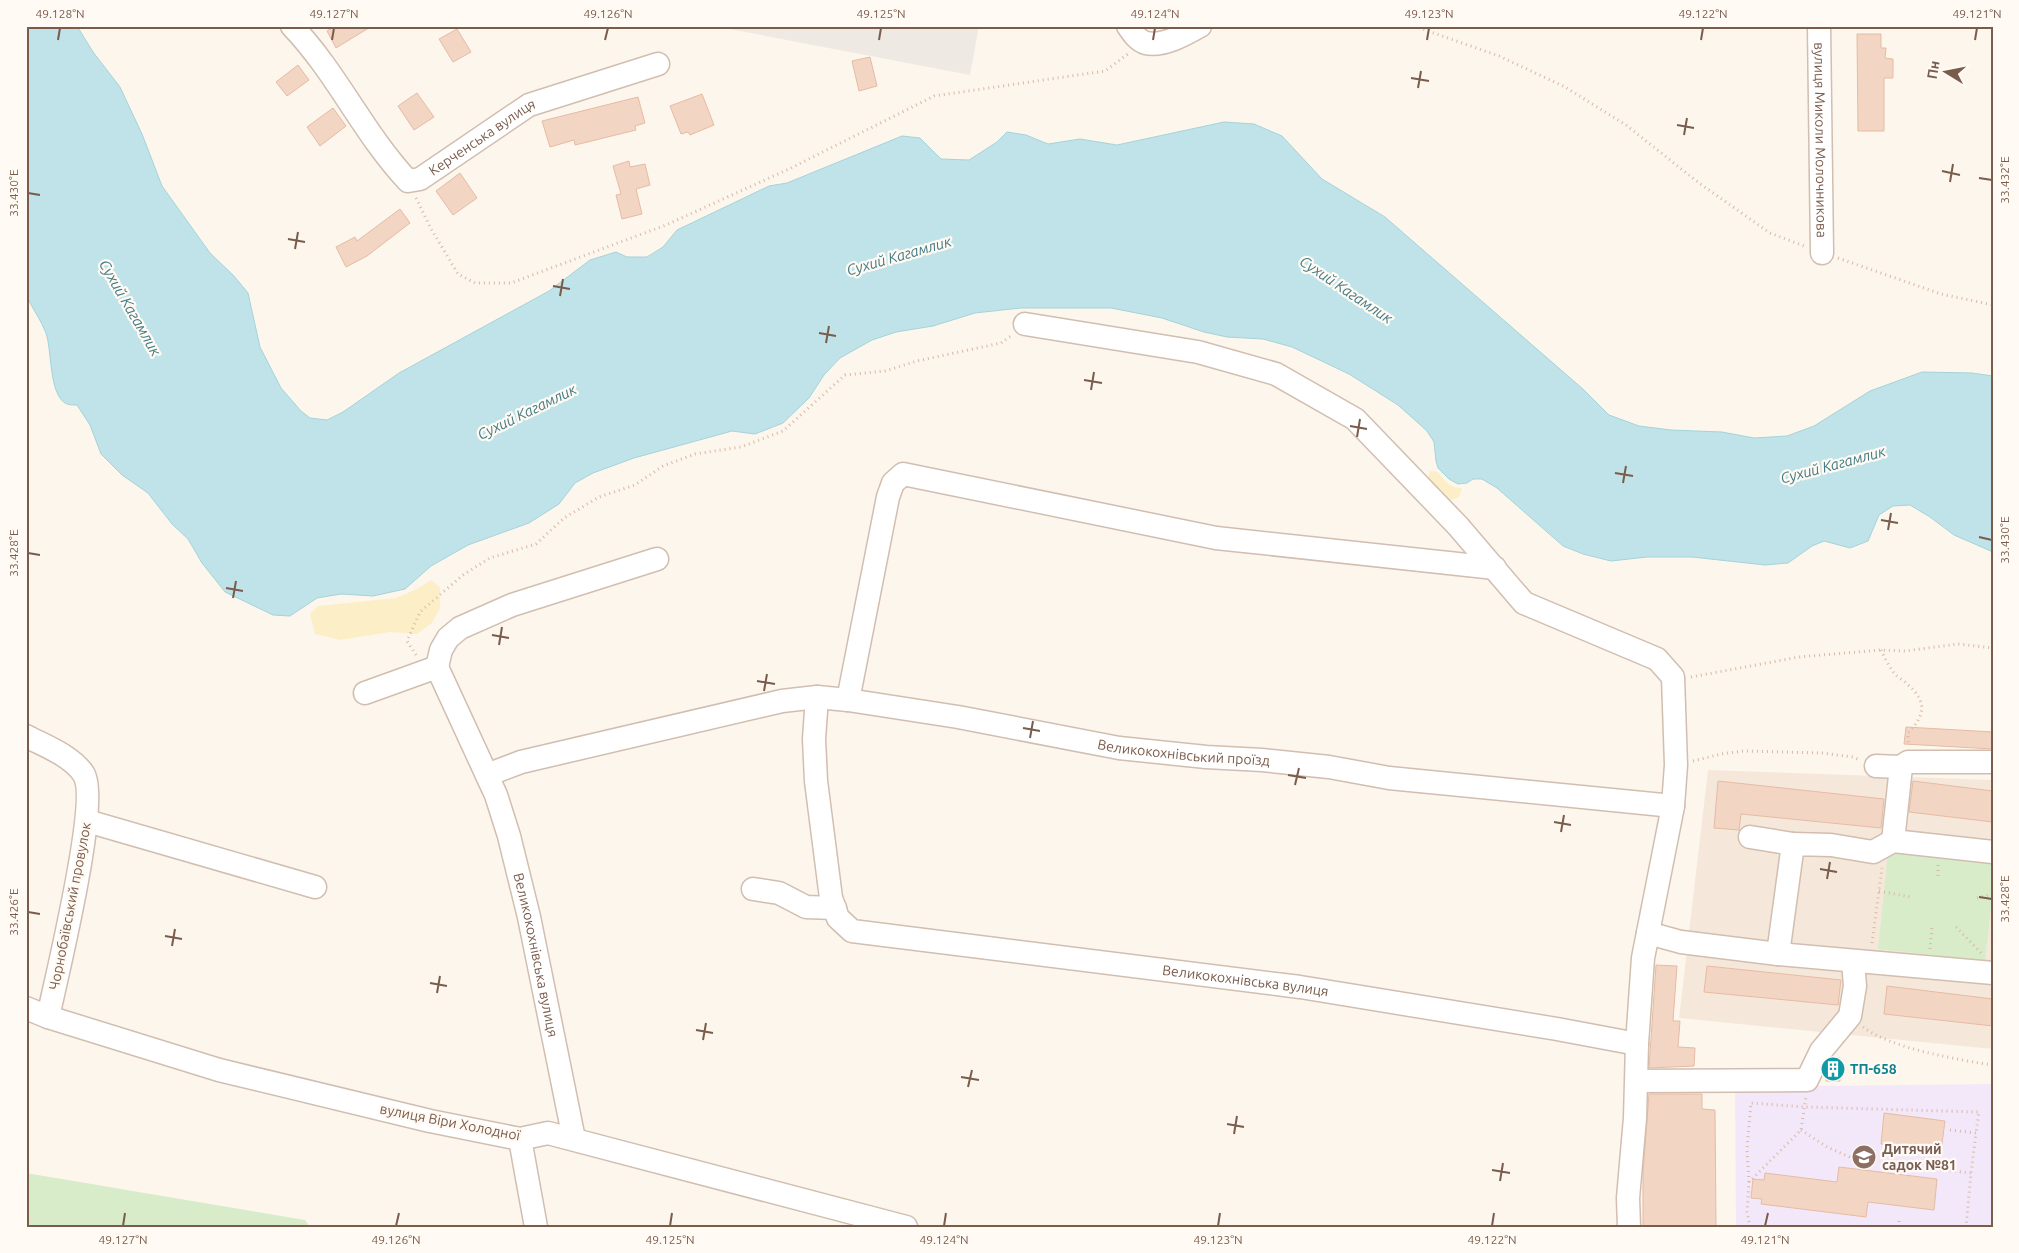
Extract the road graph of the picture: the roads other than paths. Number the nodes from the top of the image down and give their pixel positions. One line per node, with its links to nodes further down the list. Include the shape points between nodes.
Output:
1 (292, 26): 5 (street, Керченська вулиця, via 313,48 387,159 408,181 420,179 529,105)
2 (1128, 26): 3 (street, via 1144,43 1158,43)
3 (1200, 26)
4 (1819, 26): 6 (street, вулиця Миколи Молочникова)
5 (658, 64)
6 (1822, 253)
7 (1025, 324): 9 (street, via 1198,352 1276,374 1355,418)
8 (657, 559): 10 (street, via 512,605 460,628 448,638)
9 (1495, 568): 13 (street, via 1216,538 903,474 893,483 888,497); 19 (street, via 1524,603 1657,659 1673,677 1676,765)
10 (432, 669): 11 (street); 18 (street, Великокохнівська вулиця)
11 (365, 693)
12 (817, 697): 13 (street, Великокохнівський проїзд); 18 (street, via 764,705 521,762); 27 (street, via 816,780)
13 (848, 700): 19 (street, Великокохнівський проїзд, via 1119,748 1329,767 1390,778)
14 (26, 736): 20 (street, Чорнобаївський провулок, via 68,758 84,774)
15 (1993, 762): 16 (street)
16 (1904, 765): 17 (street); 23 (street)
17 (1876, 766)
18 (487, 775): 37 (street, Великокохнівська вулиця, via 519,874)
19 (1673, 806): 28 (street)
20 (87, 821): 25 (street); 33 (street, Чорнобаївський провулок)
21 (1750, 837): 22 (street)
22 (1793, 844): 23 (street, via 1831,845 1873,852); 29 (street)
23 (1889, 844): 24 (street)
24 (1993, 852)
25 (314, 887)
26 (753, 889): 27 (street, via 779,893 806,907)
27 (835, 908): 34 (street, Великокохнівська вулиця, via 838,918 852,931 1300,987)
28 (1648, 933): 29 (street, via 1681,942); 34 (street)
29 (1778, 954): 30 (street)
30 (1861, 962): 31 (street); 35 (street, via 1850,1016 1821,1051 1807,1091)
31 (1988, 965)
32 (26, 1008): 33 (street, вулиця Віри Холодної)
33 (48, 1017): 36 (street, вулиця Віри Холодної, via 219,1070 430,1121)
34 (1636, 1044): 35 (street)
35 (1637, 1081): 40 (street, via 1628,1198)
36 (520, 1139): 37 (street, вулиця Віри Холодної, via 548,1133); 38 (street)
37 (574, 1139): 39 (street, вулиця Віри Холодної)
38 (536, 1227)
39 (906, 1227)
40 (1629, 1227)

